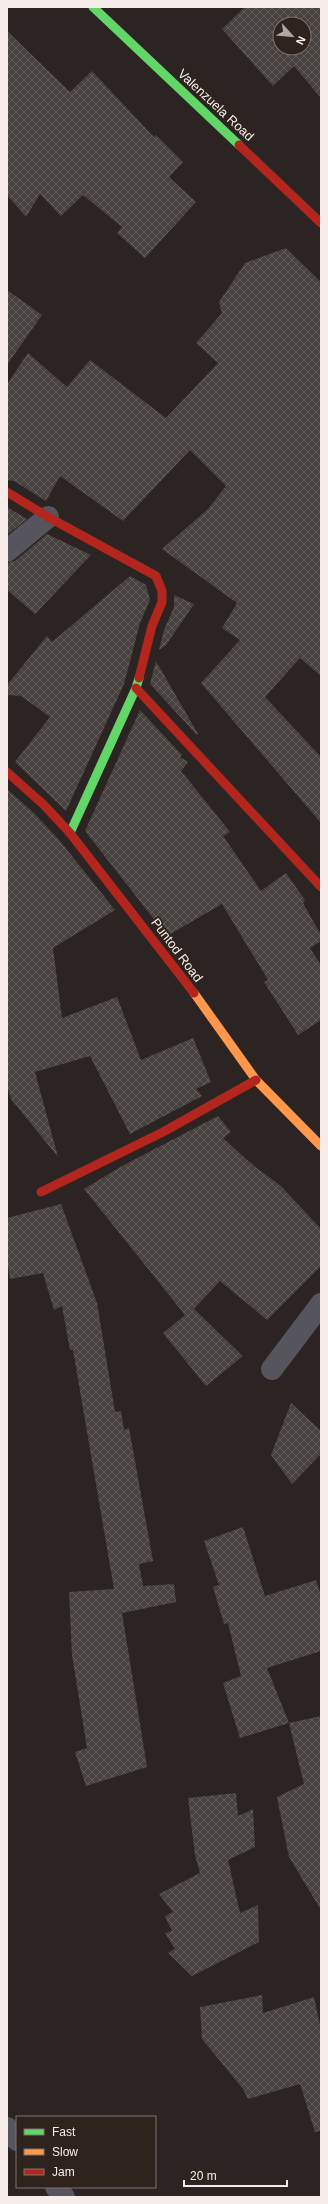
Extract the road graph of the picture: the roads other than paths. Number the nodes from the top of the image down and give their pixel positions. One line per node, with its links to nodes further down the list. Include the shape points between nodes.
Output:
1 (93, 7): 2 (street, Valenzuela Road)
2 (321, 223)
3 (7, 492): 4 (street)
4 (48, 517): 5 (street); 6 (street, via 156,576 162,591 162,602 152,626)
5 (7, 551)
6 (136, 688): 8 (street); 9 (street)
7 (7, 772): 8 (street, Puntod Road, via 44,804)
8 (70, 833): 10 (street, Puntod Road, via 179,972)
9 (321, 887)
10 (256, 1080): 11 (street, Puntod Road); 12 (street, via 163,1132)
11 (321, 1146)
12 (41, 1192)
13 (321, 1304): 14 (street)
14 (272, 1369)
15 (7, 2128): 16 (street)
16 (16, 2139)
17 (57, 2188): 18 (street)
18 (64, 2197)

